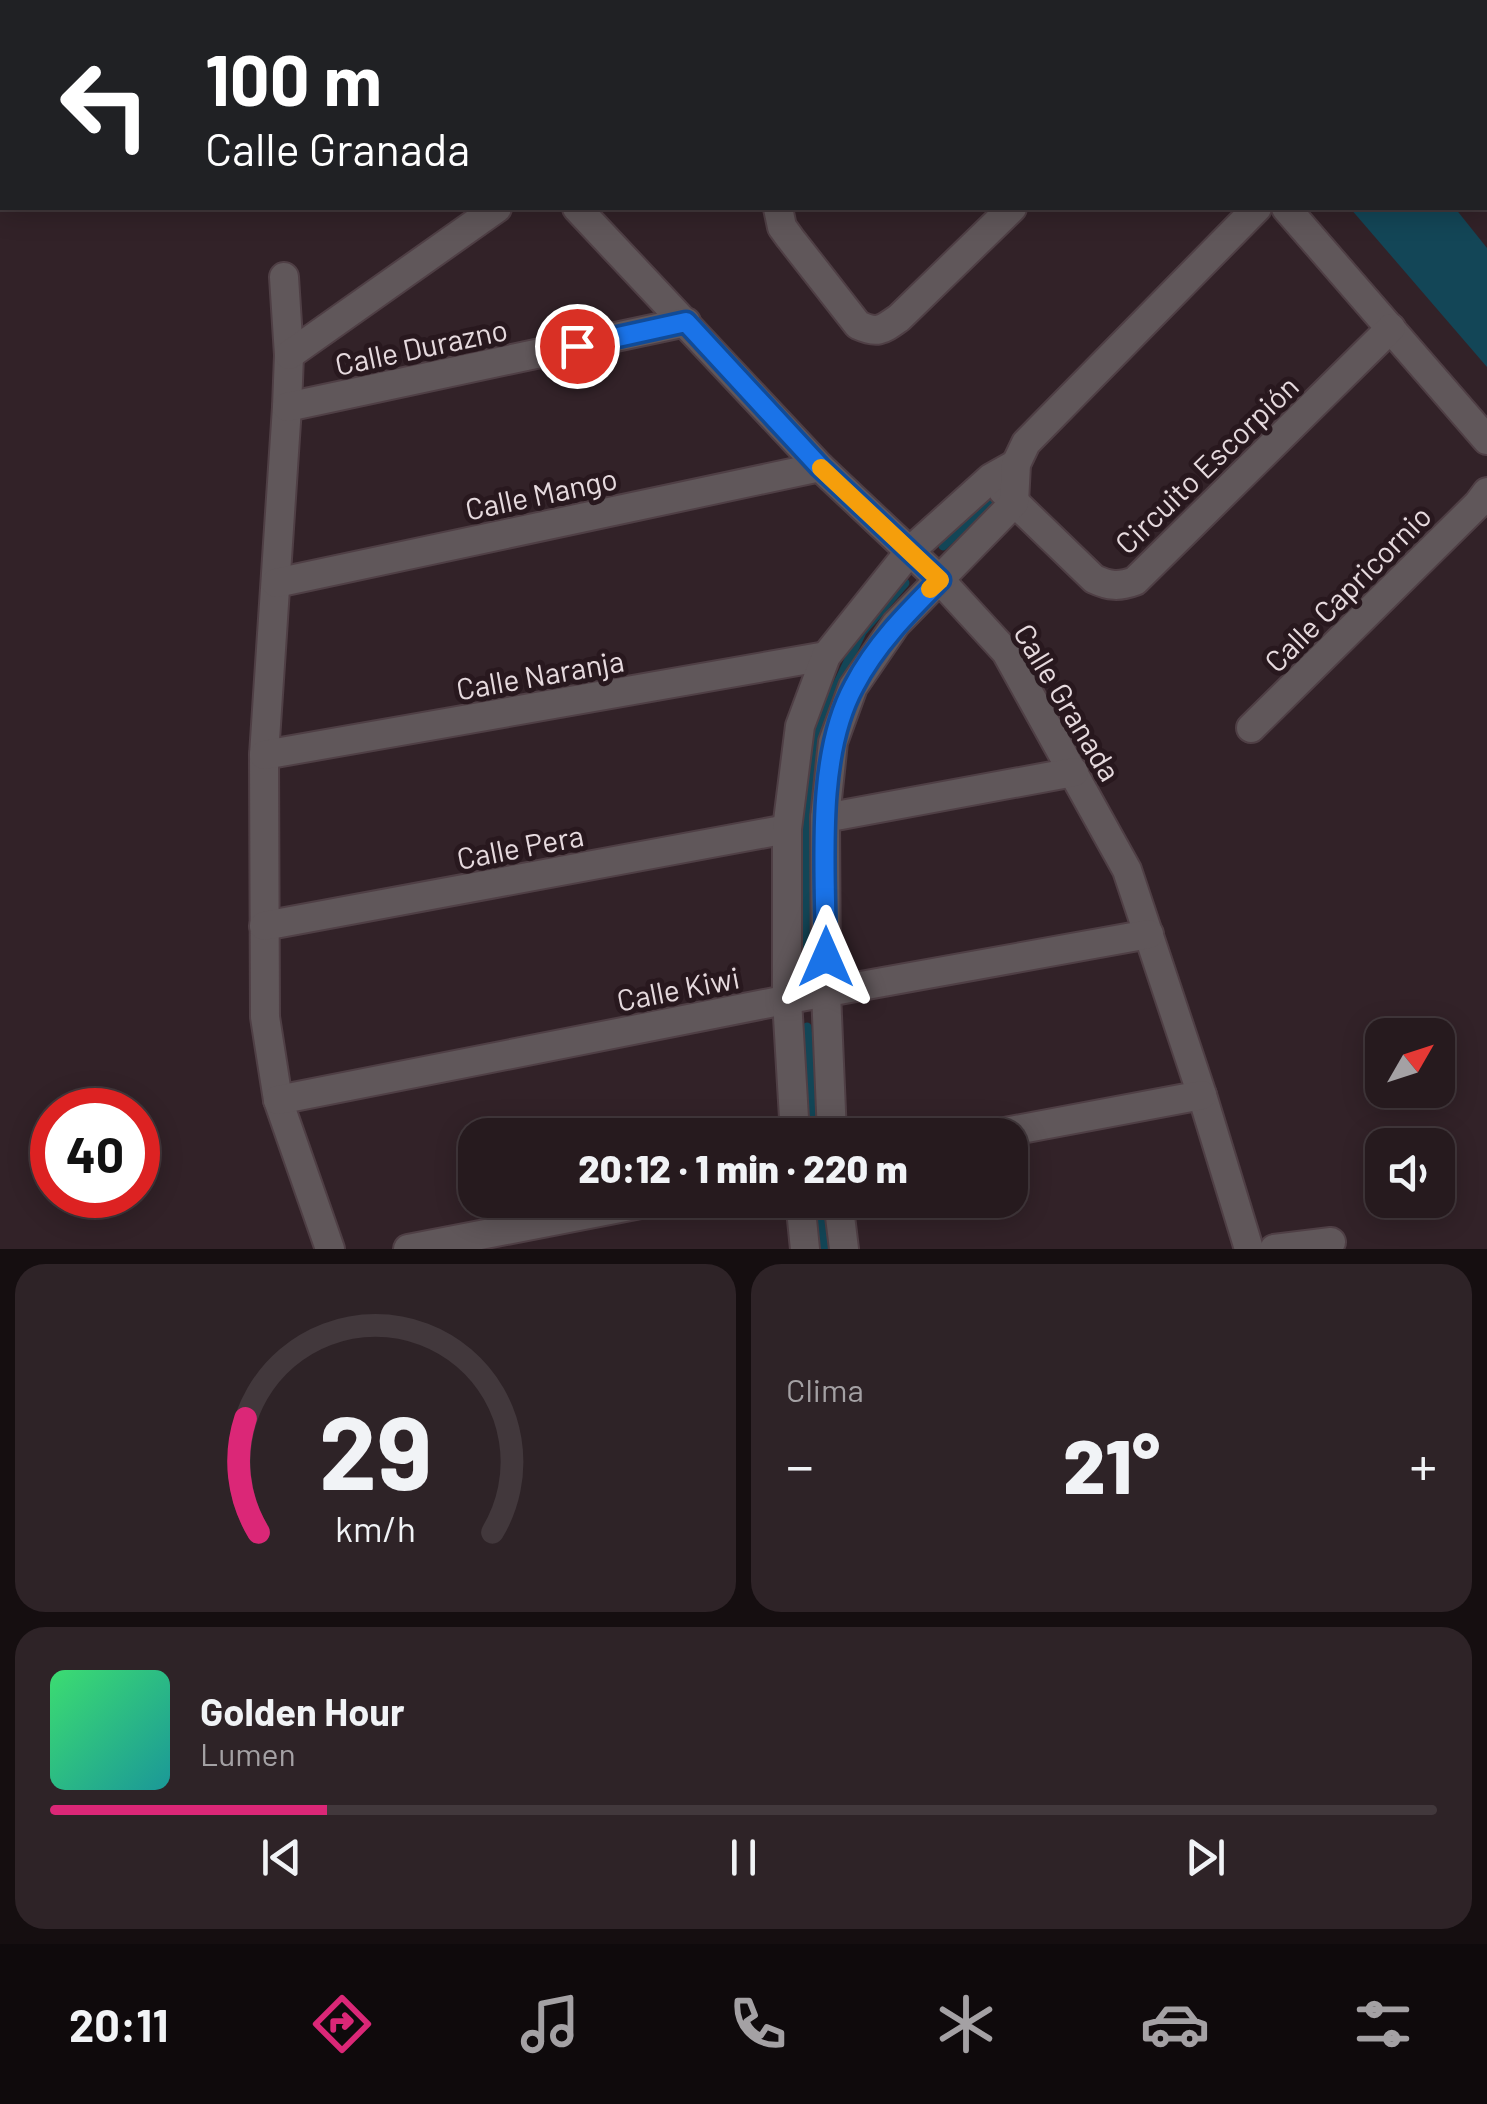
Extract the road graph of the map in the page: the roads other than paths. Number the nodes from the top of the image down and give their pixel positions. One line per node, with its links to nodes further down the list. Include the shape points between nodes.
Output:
1 (494, 210): 10 (street)
2 (579, 210): 8 (street, Calle Granada)
3 (778, 210): 4 (street, via 790,238 858,325 871,332 898,318)
4 (1010, 210)
5 (1255, 210): 14 (street)
6 (1288, 210): 9 (street)
7 (284, 277): 10 (street)
8 (686, 322): 11 (street, Calle Durazno); 13 (street, Calle Granada)
9 (1391, 328): 12 (street); 16 (street, Circuito Escorpión, via 1135,581 1120,587 1094,579)
10 (289, 355): 11 (street)
11 (287, 408): 19 (street)
12 (1487, 440)
13 (820, 467): 17 (street, Calle Granada); 19 (street, Calle Mango)
14 (1004, 471): 16 (street, Circuito Escorpión); 17 (street)
15 (1487, 492): 21 (street, Calle Capricornio)
16 (1014, 502): 18 (street)
17 (910, 551): 18 (street, Calle Granada); 20 (street)
18 (940, 580): 23 (street, Calle Granada, via 1006,652); 24 (street, via 896,624 853,687 833,742)
19 (276, 582): 22 (street)
20 (826, 656): 22 (street, Calle Naranja); 25 (street, via 800,726)
21 (1251, 728)
22 (264, 755): 26 (street)
23 (1074, 772): 24 (street); 27 (street, Calle Granada, via 1127,870)
24 (826, 818): 28 (street)
25 (787, 829): 26 (street, Calle Pera); 29 (street)
26 (264, 926): 31 (street, via 265,1017)
27 (1150, 934): 28 (street, Calle Kiwi); 30 (street, Calle Granada)
28 (826, 992): 29 (street, Calle Kiwi); 33 (street)
29 (787, 1000): 31 (street, Calle Kiwi); 32 (street)
30 (1202, 1095): 34 (street); 43 (street, Calle Granada)
31 (278, 1100): 39 (street)
32 (794, 1118)
33 (831, 1118)
34 (1028, 1128)
35 (568, 1218): 40 (street)
36 (802, 1218): 41 (street)
37 (840, 1218): 42 (street)
38 (1331, 1242): 44 (street)
39 (330, 1249)
40 (408, 1249)
41 (805, 1249)
42 (844, 1249)
43 (1249, 1249)
44 (1274, 1249)

